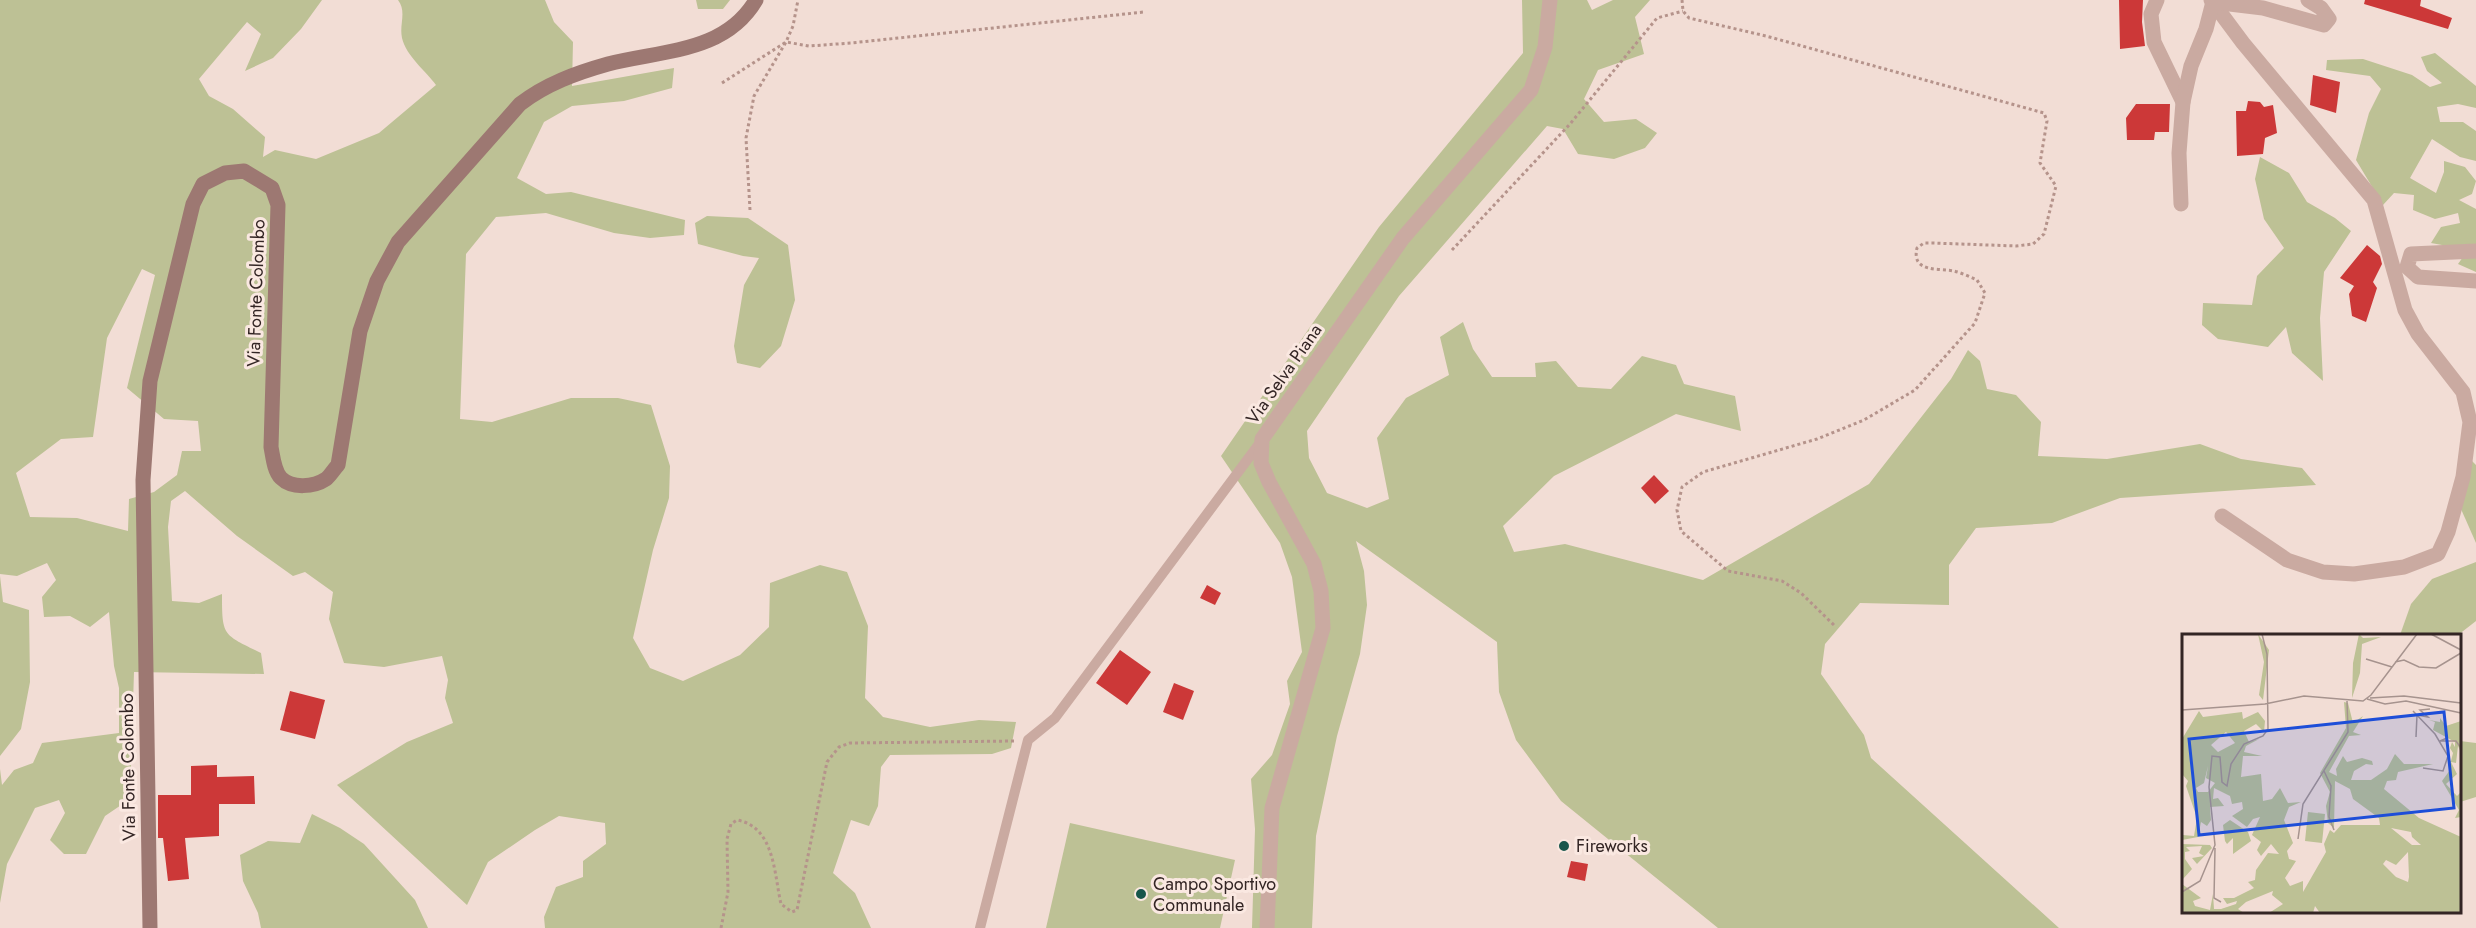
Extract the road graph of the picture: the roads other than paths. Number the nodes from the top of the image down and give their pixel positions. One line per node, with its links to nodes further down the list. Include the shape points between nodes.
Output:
1 (756, 0): 12 (street, Via Fonte Colombo, via 726,33 710,42 570,76 538,90 520,104 398,242 376,282 360,331 338,465 327,479 312,486 282,479 271,447 278,205 272,188 244,171 225,173 203,184 193,204 150,381 144,469)
2 (1550, 0): 10 (street, Via Selva Piana, via 1545,47 1531,90 1402,238)
3 (2157, 0): 6 (street, via 2151,14 2154,42)
4 (2308, 0): 5 (street, via 2329,19 2324,25 2263,8)
5 (2212, 1): 6 (street); 11 (street, via 2374,200 2405,310 2418,334 2463,392 2470,422 2463,477 2438,554 2404,567 2354,574 2323,572 2287,560)
6 (2183, 102): 7 (street)
7 (2181, 204)
8 (2476, 251): 9 (street, via 2411,254 2407,267 2418,277)
9 (2476, 281)
10 (1262, 439): 13 (lane, via 1055,718 1028,740); 14 (street, Via Selva Piana, via 1261,463 1314,564 1321,591 1323,628 1272,808)
11 (2222, 516)
12 (150, 928)
13 (980, 928)
14 (1267, 928)

